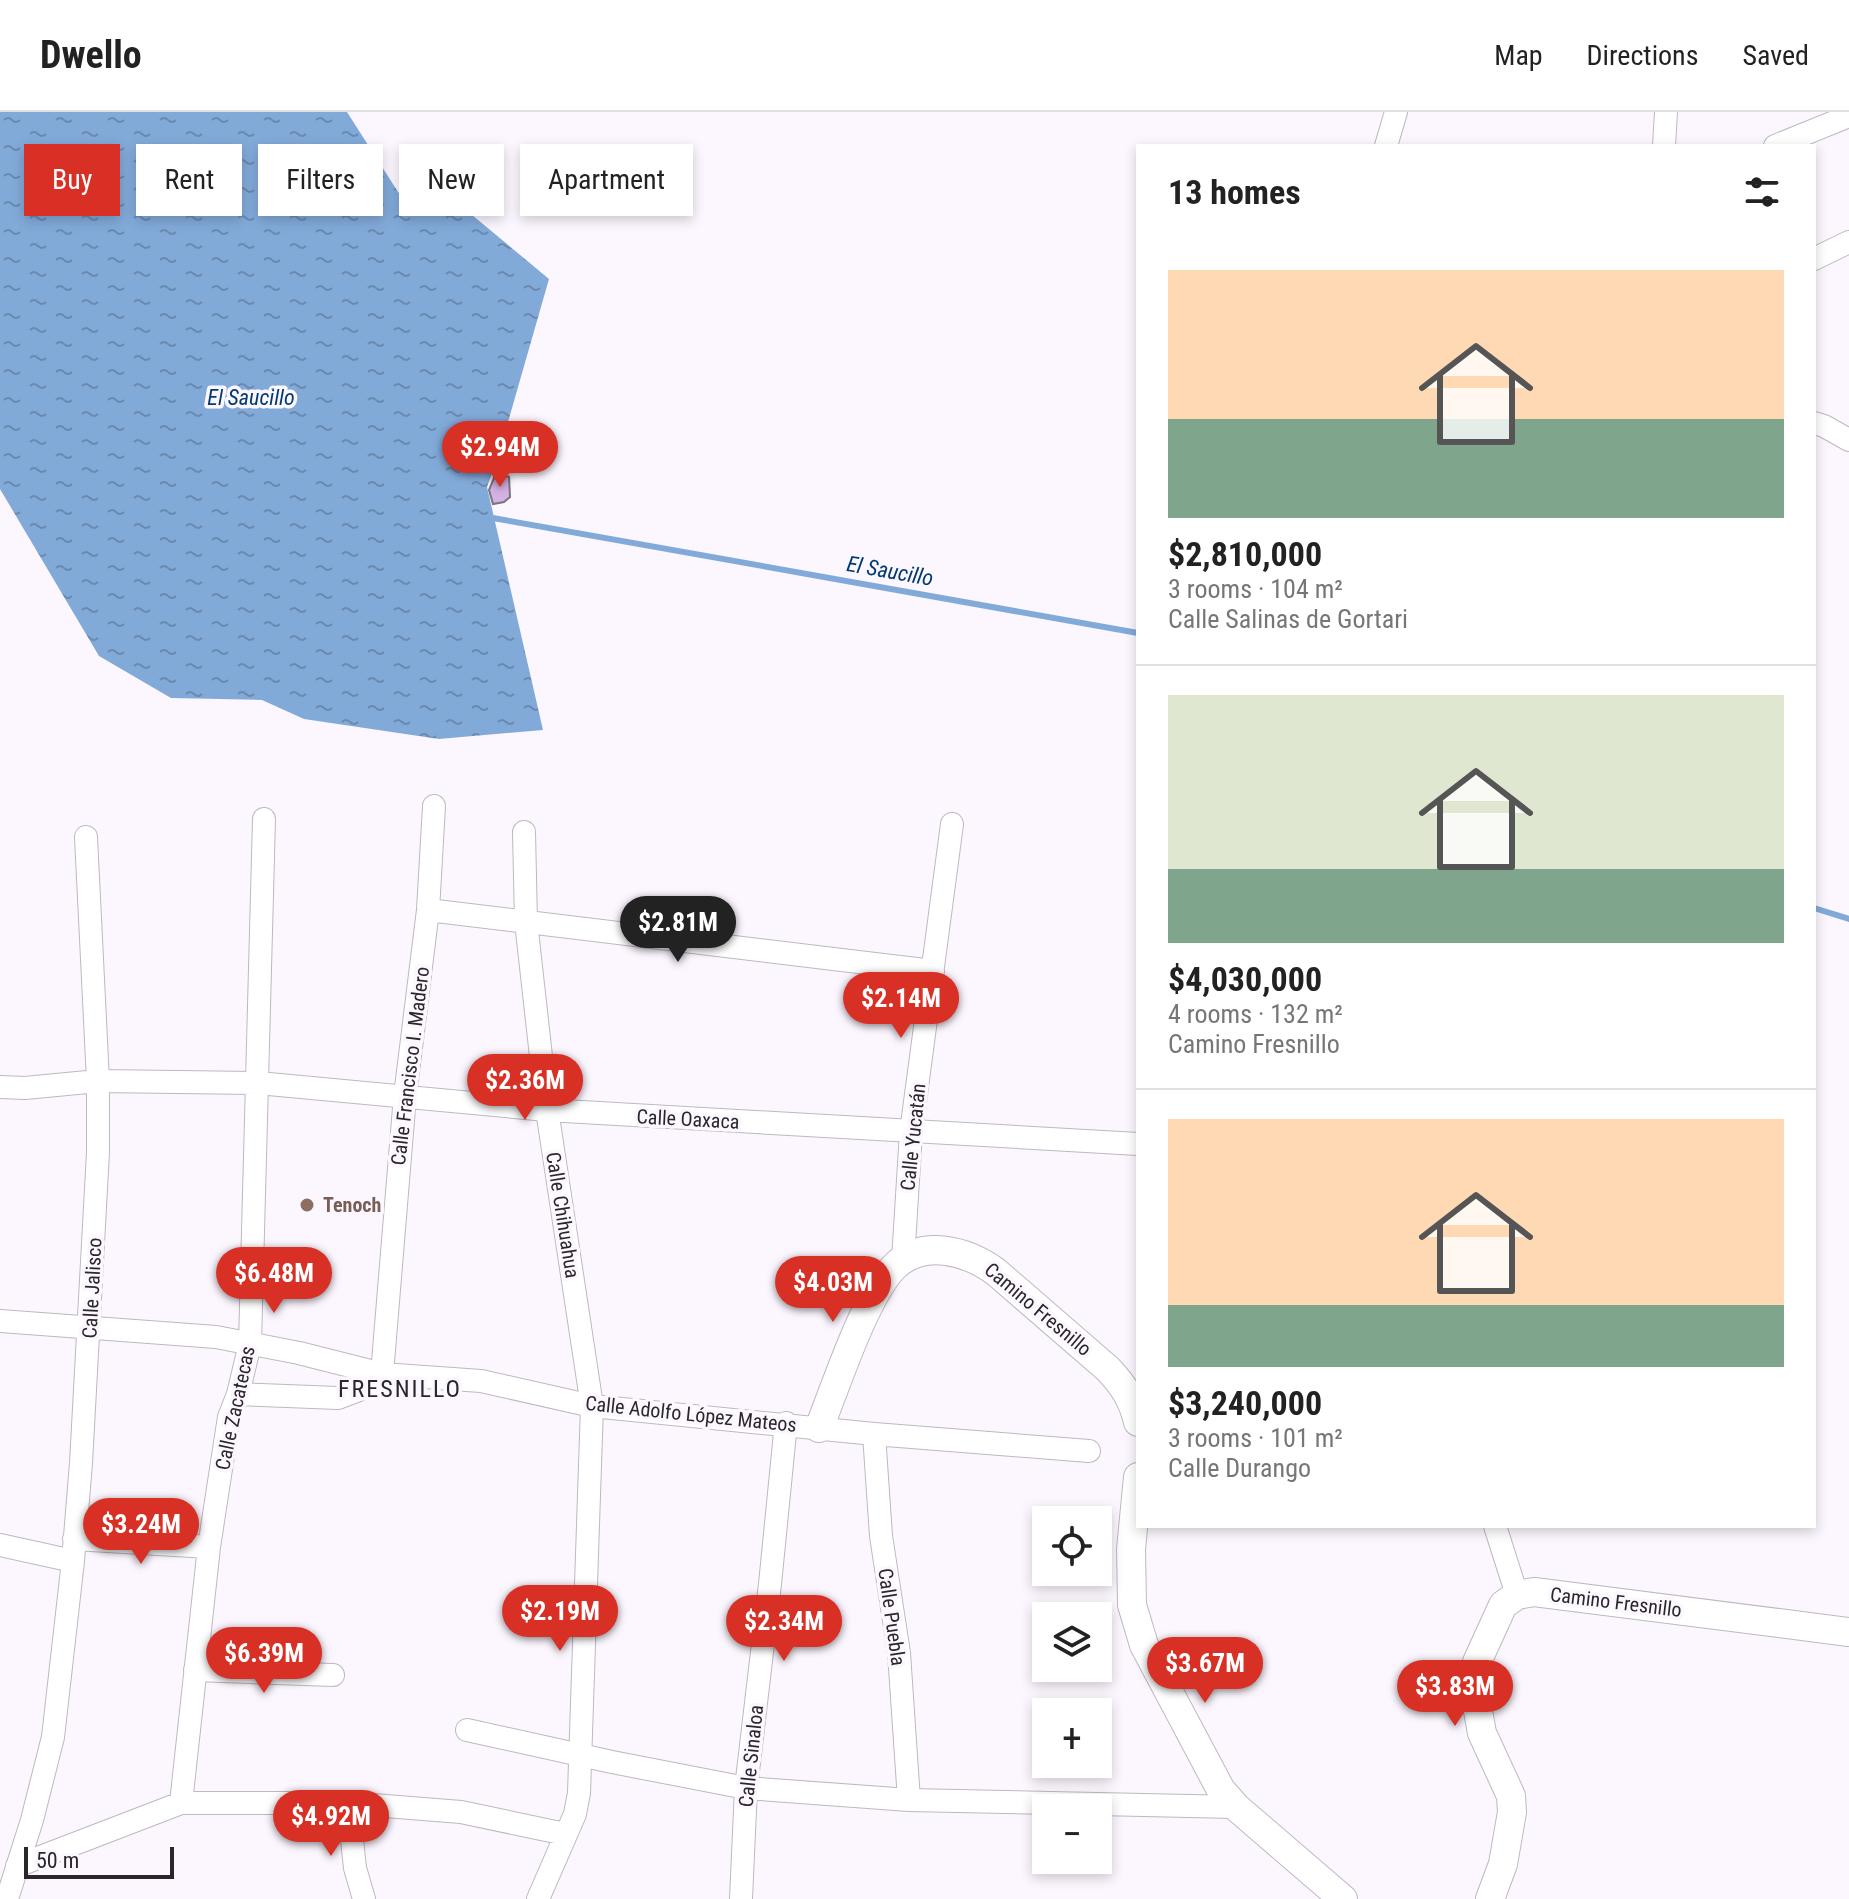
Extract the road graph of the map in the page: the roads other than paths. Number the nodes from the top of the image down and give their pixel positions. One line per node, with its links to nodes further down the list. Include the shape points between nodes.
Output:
1 (1396, 112): 4 (street)
2 (1666, 112): 5 (street)
3 (1849, 116): 6 (street)
4 (1387, 144)
5 (1664, 144)
6 (1780, 144)
7 (1849, 242): 8 (street)
8 (1816, 258)
9 (1816, 424): 10 (street)
10 (1849, 440)
11 (434, 806): 16 (street, Calle Francisco I. Madero)
12 (264, 819): 20 (street, Calle Zacatecas)
13 (952, 824): 18 (street, Calle Yucatán)
14 (524, 832): 17 (street, Calle Chihuahua)
15 (86, 837): 19 (street, Calle Jalisco)
16 (428, 910): 17 (street); 22 (street, Calle Francisco I. Madero)
17 (526, 922): 18 (street); 23 (street, Calle Chihuahua)
18 (933, 971): 24 (street, Calle Yucatán)
19 (98, 1081): 20 (street, Calle Oaxaca); 21 (street, Calle Oaxaca); 28 (street, Calle Jalisco)
20 (258, 1083): 22 (street, Calle Oaxaca); 29 (street, Calle Zacatecas)
21 (0, 1087)
22 (405, 1096): 23 (street, Calle Oaxaca); 30 (street, Calle Francisco I. Madero)
23 (547, 1110): 24 (street, Calle Oaxaca); 32 (street, Calle Chihuahua)
24 (911, 1132): 25 (street, Calle Oaxaca); 26 (street, Calle Yucatán)
25 (1136, 1144)
26 (903, 1260): 33 (street, Camino Fresnillo, via 944,1250 977,1258 1108,1369 1124,1386); 35 (street, via 870,1303)
27 (0, 1321): 28 (street, Calle Adolfo López Mateos)
28 (90, 1329): 29 (street, Calle Adolfo López Mateos); 42 (street, Calle Jalisco)
29 (250, 1344): 30 (street, Calle Adolfo López Mateos); 31 (street, Calle Zacatecas)
30 (382, 1374): 31 (street, via 338,1398); 32 (street, Calle Adolfo López Mateos, via 481,1381)
31 (238, 1394): 41 (street, Calle Zacatecas, via 229,1417)
32 (592, 1406): 34 (street, Calle Adolfo López Mateos); 48 (street, Calle Chihuahua)
33 (1136, 1412)
34 (786, 1423): 35 (street, Calle Adolfo López Mateos); 49 (street, Calle Sinaloa)
35 (819, 1428): 36 (street, Calle Adolfo López Mateos)
36 (874, 1434): 37 (street, Calle Adolfo López Mateos); 50 (street, Calle Puebla, via 881,1536 899,1653)
37 (1089, 1451)
38 (1136, 1498): 53 (street, via 1132,1605 1144,1645 1211,1775)
39 (1496, 1528): 43 (street)
40 (0, 1545): 42 (street)
41 (209, 1547): 42 (street); 45 (street, Calle Zacatecas)
42 (74, 1550): 55 (street, Calle Jalisco, via 53,1737)
43 (1517, 1595): 44 (street, Camino Fresnillo, via 1534,1592); 61 (street, via 1503,1605 1477,1662 1482,1733 1511,1796 1512,1812 1503,1864)
44 (1849, 1632)
45 (195, 1670): 46 (street); 51 (street, Calle Zacatecas)
46 (333, 1675)
47 (467, 1730): 48 (street)
48 (580, 1754): 49 (street); 54 (street, Calle Chihuahua, via 579,1793)
49 (746, 1788): 50 (street); 59 (street, Calle Sinaloa)
50 (909, 1800): 53 (street)
51 (181, 1803): 52 (street); 55 (street)
52 (348, 1803): 54 (street, via 461,1812); 57 (street)
53 (1236, 1807): 60 (street)
54 (565, 1834): 58 (street, Calle Chihuahua)
55 (17, 1866): 56 (street, Calle Jalisco)
56 (7, 1899)
57 (364, 1899)
58 (538, 1899)
59 (741, 1899)
60 (1343, 1899)
61 (1490, 1899)

